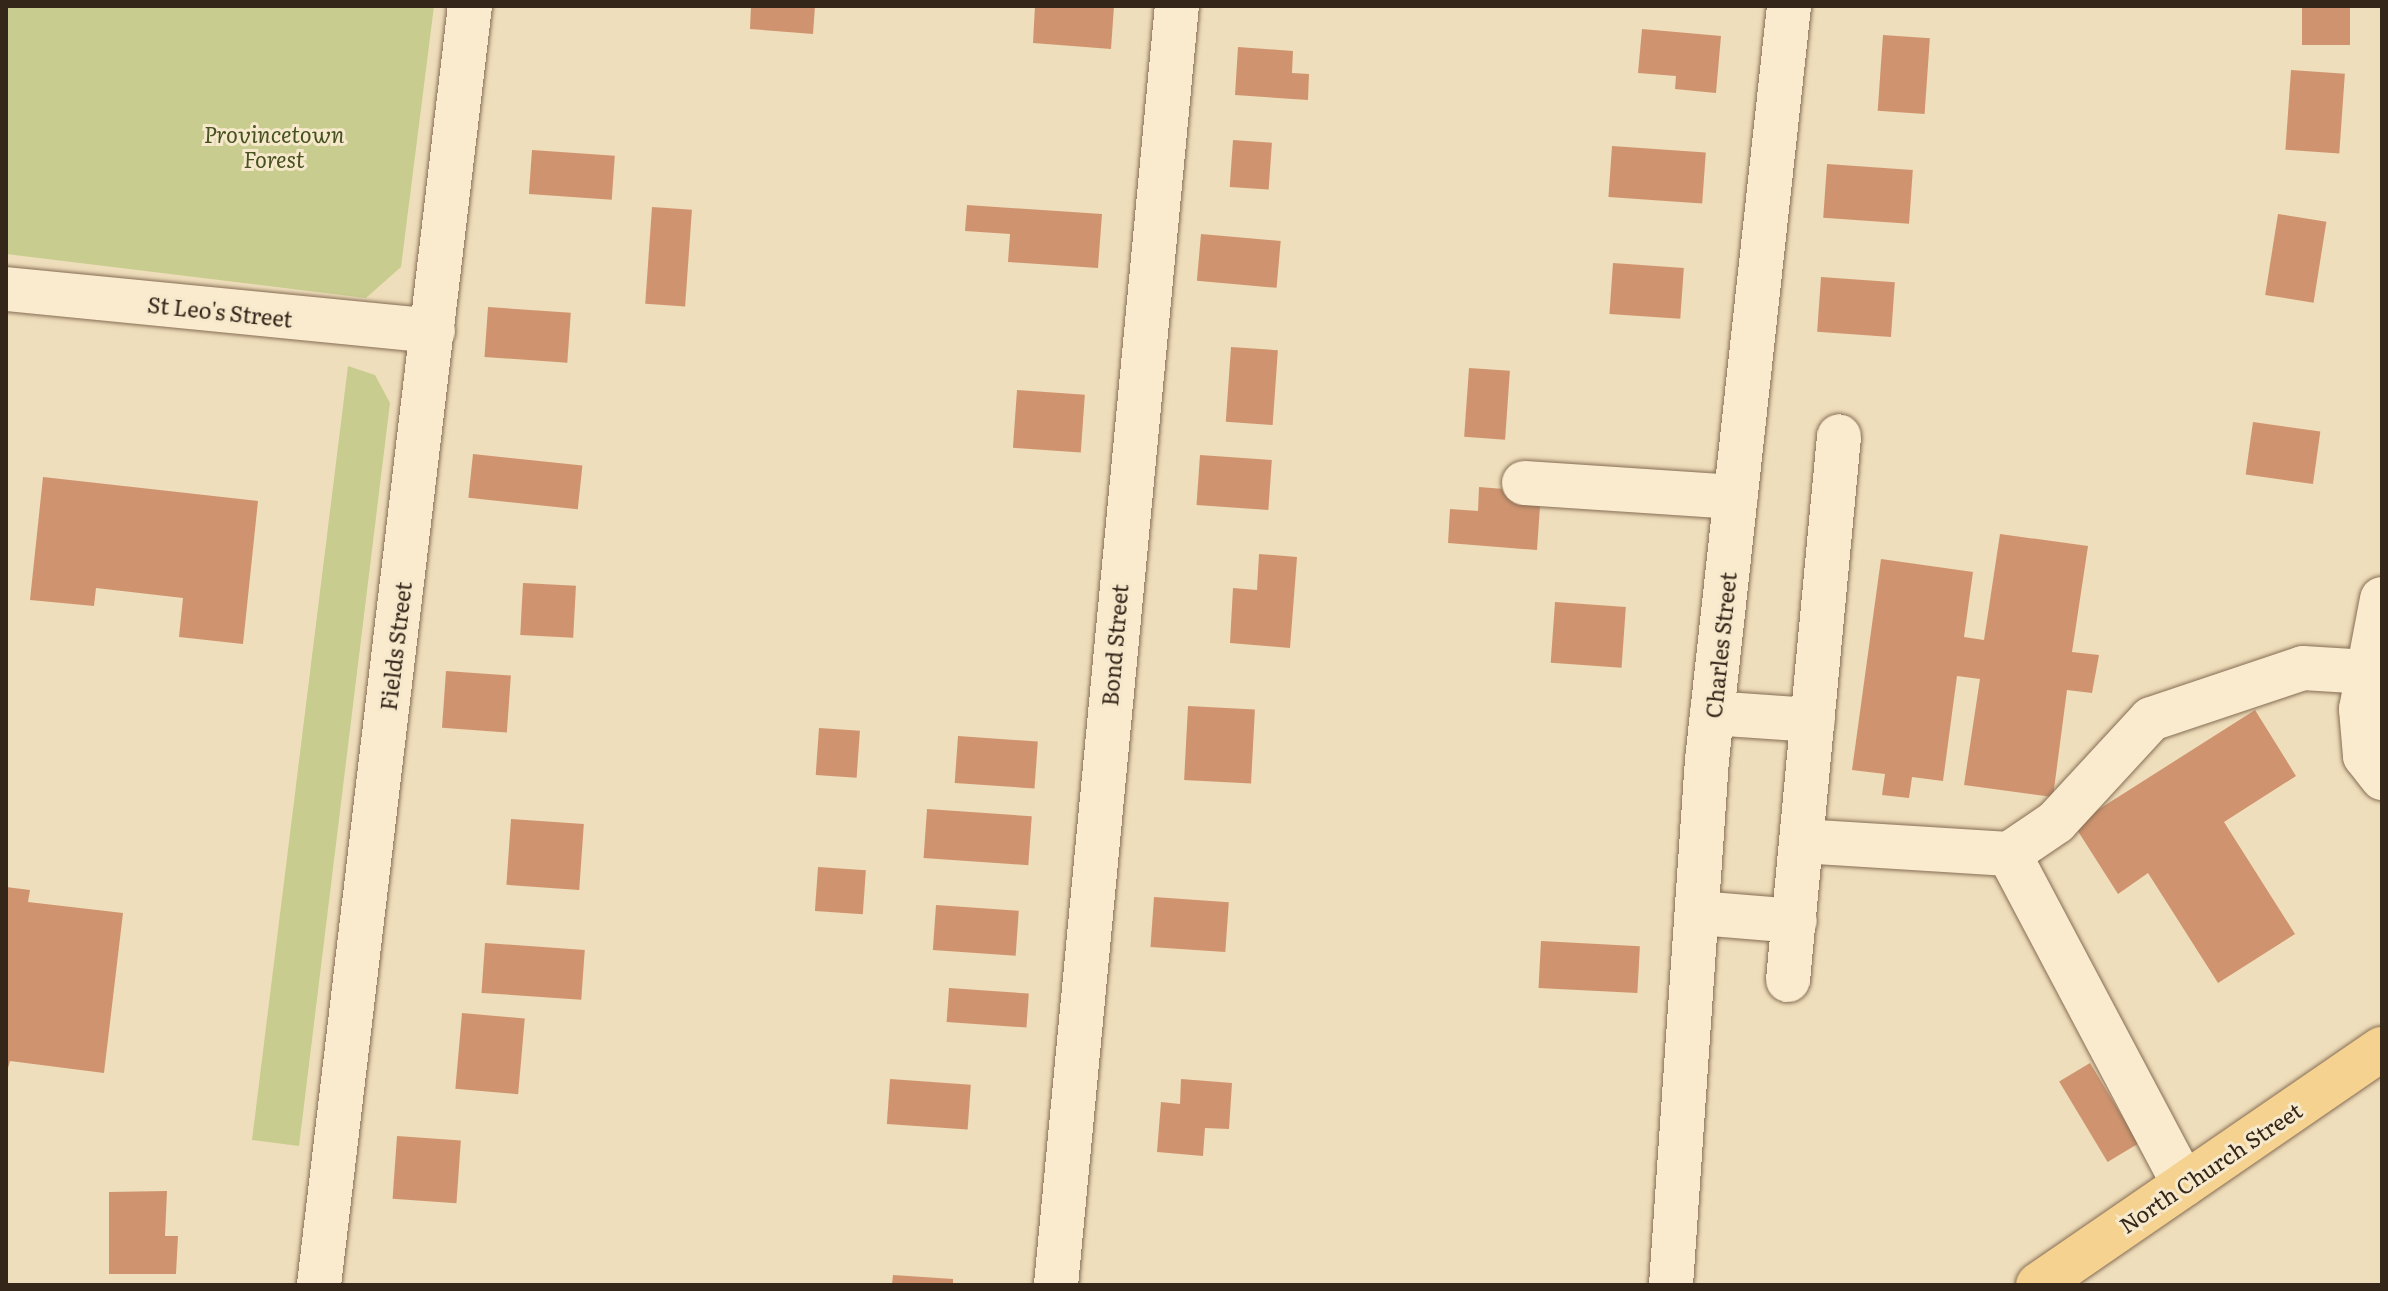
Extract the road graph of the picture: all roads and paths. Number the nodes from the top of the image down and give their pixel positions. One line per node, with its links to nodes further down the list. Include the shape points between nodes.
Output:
1 (470, 6): 5 (street, Fields Street)
2 (1177, 6): 22 (street, Bond Street)
3 (1789, 6): 8 (street, Charles Street)
4 (6, 289): 5 (street, St Leo's Street)
5 (433, 331): 21 (street, Fields Street)
6 (1839, 436): 12 (street)
7 (1524, 483): 8 (street)
8 (1736, 497): 11 (street, Charles Street)
9 (2382, 599): 10 (street)
10 (2368, 672): 13 (street, via 2361,709 2365,756); 15 (street, via 2303,668 2151,719 2056,822)
11 (1712, 713): 12 (street); 16 (street, Charles Street)
12 (1813, 720): 14 (street)
13 (2382, 778)
14 (1801, 841): 15 (street); 17 (street)
15 (2009, 854): 20 (street)
16 (1698, 913): 17 (street); 23 (street, Charles Street)
17 (1795, 921): 18 (street)
18 (1788, 980)
19 (2382, 1049): 20 (main road, North Church Street)
20 (2184, 1184): 24 (main road, North Church Street)
21 (319, 1285)
22 (1056, 1285)
23 (1671, 1285)
24 (2038, 1285)

